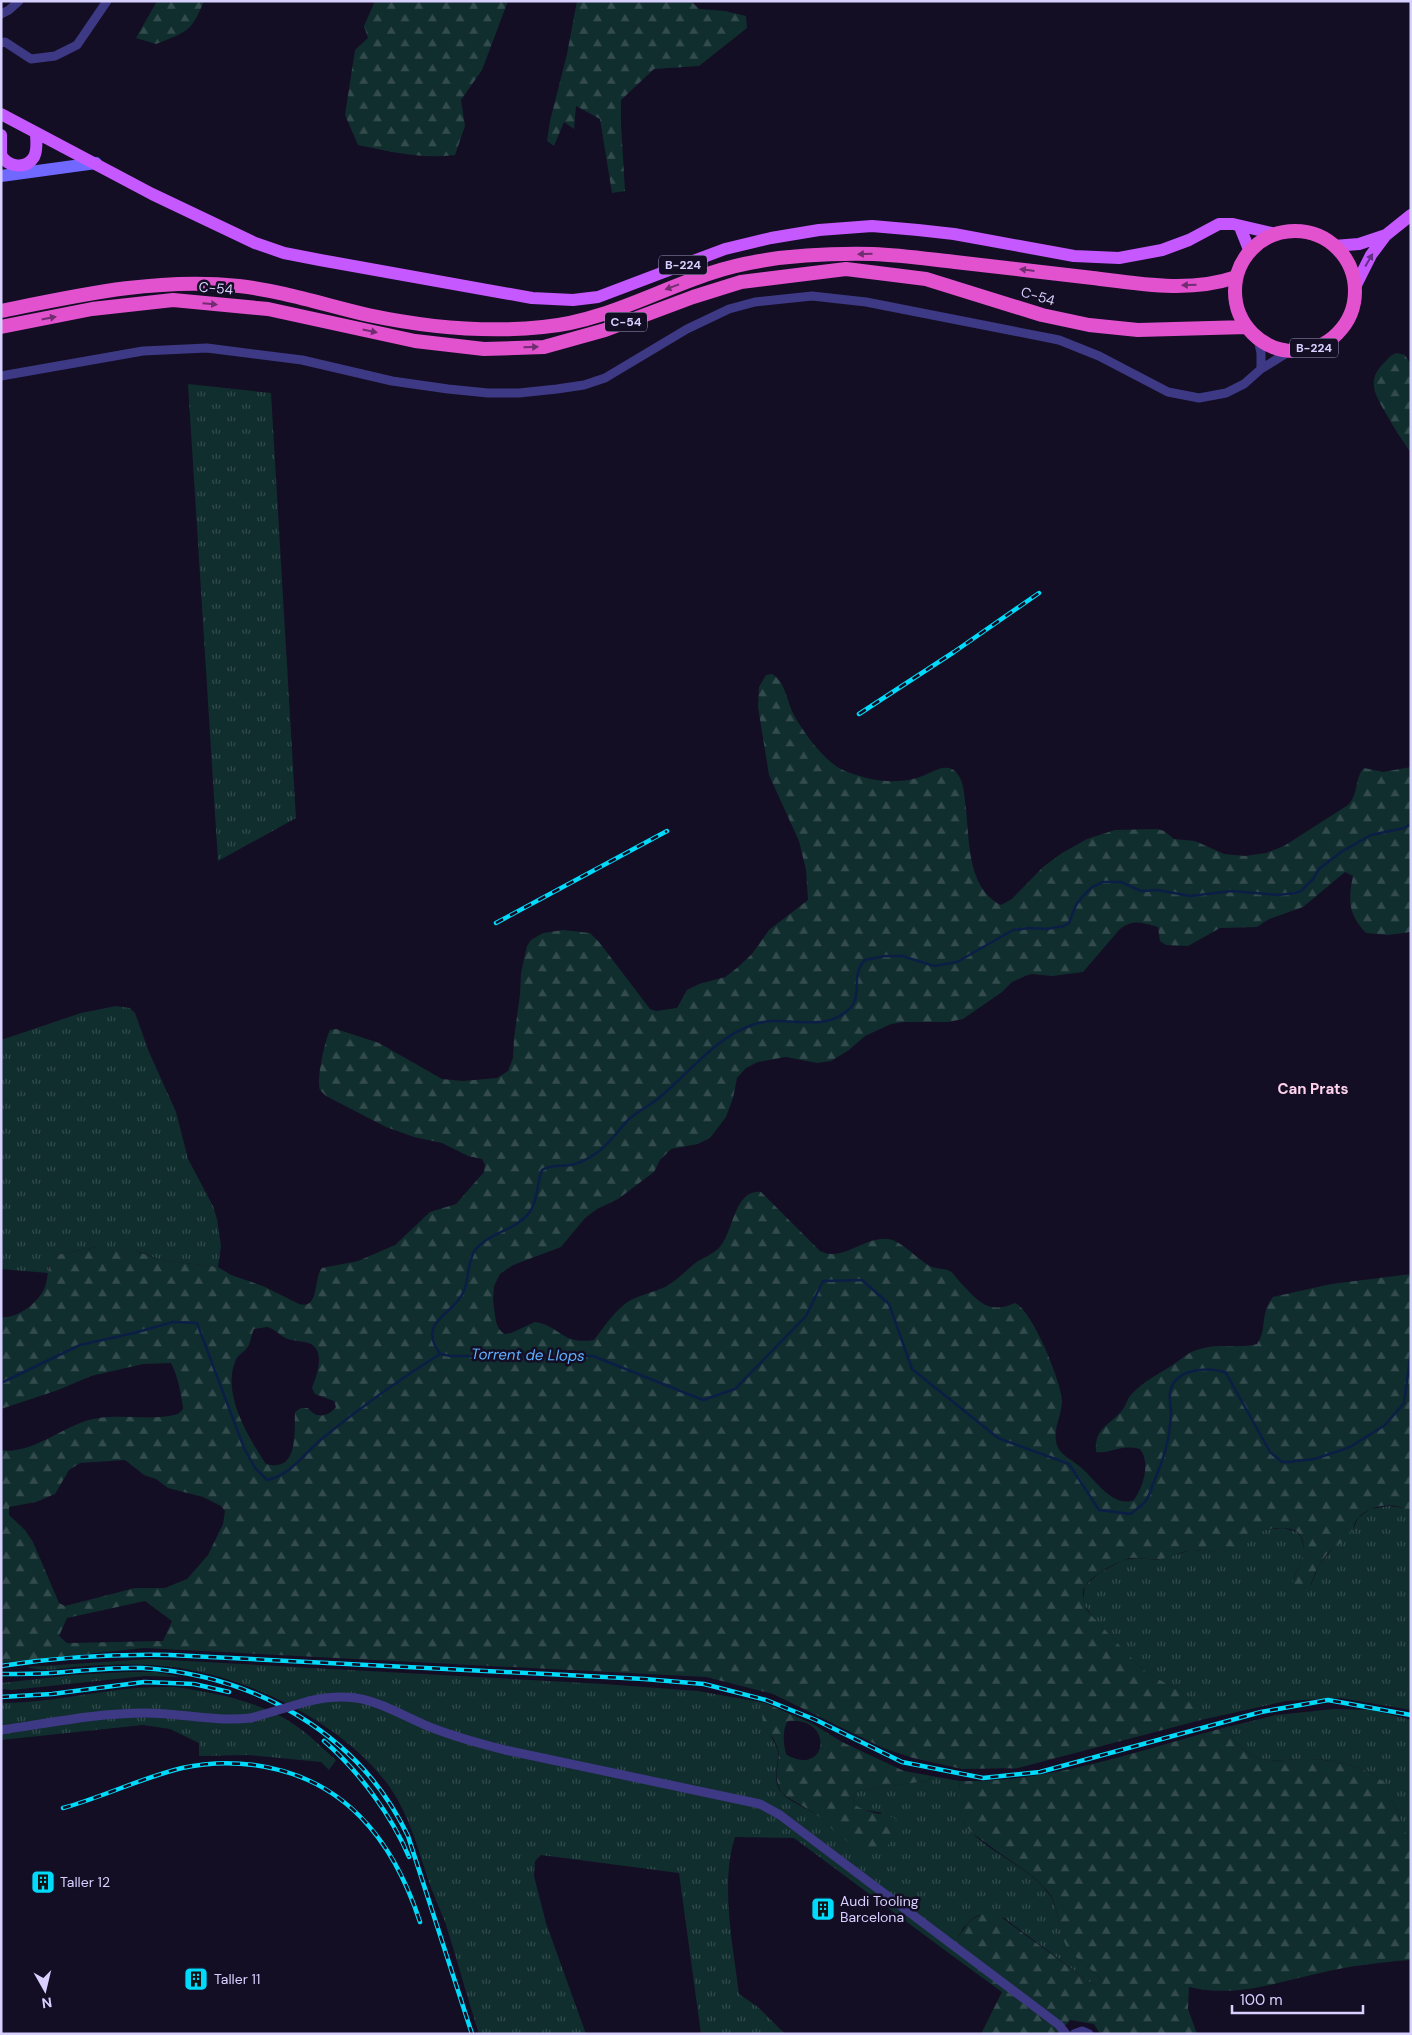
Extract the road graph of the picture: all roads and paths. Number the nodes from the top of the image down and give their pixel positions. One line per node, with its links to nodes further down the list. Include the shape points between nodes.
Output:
1 (19, 1): 3 (street)
2 (107, 1): 4 (street, via 76,45 56,56 31,59 5,42)
3 (1, 14)
4 (1, 43)
5 (1, 114): 6 (main road, B-224)
6 (36, 133): 8 (main road, via 37,148 30,162 15,166); 9 (main road, B-224)
7 (1, 135): 8 (main road)
8 (1, 154)
9 (96, 163): 10 (main road); 12 (main road, B-224, via 210,223 284,252 532,298 573,300 598,297 725,249 819,230 872,226 918,230 1074,256 1119,258 1162,250 1219,224)
10 (1, 176)
11 (1411, 215): 14 (main road, B-224)
12 (1240, 227): 13 (main road, B-224); 16 (main road)
13 (1276, 234): 15 (highway, B-224, via 1307,232); 16 (highway, B-224)
14 (1386, 235): 15 (main road, B-224, via 1359,244); 18 (main road, B-224, one-way to 14)
15 (1334, 246): 18 (highway, B-224, via 1348,264)
16 (1250, 252): 17 (highway, B-224)
17 (1236, 277): 19 (highway, C-54 / C-54, one-way to 19, via 1194,286 1149,284 875,254 831,255 778,258 715,271 626,306 546,327 439,327 238,286 181,283 123,288); 21 (highway, B-224, via 1238,312)
18 (1355, 286): 23 (highway, B-224, via 1354,304 1348,320 1337,334 1324,344)
19 (1, 311)
20 (1, 327): 21 (highway, C-54 / C-54, one-way to 21, via 92,309 173,300 268,309 425,342 484,349 544,347 605,330 742,282 846,269 926,279 1042,315 1089,325 1138,330)
21 (1247, 327): 22 (highway, B-224)
22 (1258, 339): 23 (highway, B-224); 24 (street)
23 (1290, 351): 24 (street)
24 (1261, 369): 25 (street, via 1244,384 1226,393 1199,398 1168,392 1099,356 1059,340 866,302 812,296 729,308 605,378 584,385 519,393 488,393 392,381 302,360 207,348 143,351)
25 (1, 376)
26 (1, 1730): 27 (street, bridge, via 123,1713 213,1720 251,1718 309,1701 354,1697 392,1708 425,1725 464,1739 505,1750 760,1804 780,1815 999,1978 1060,2025)
27 (1066, 2034)
28 (1074, 2034): 29 (street, via 1082,2031)
29 (1089, 2034)

